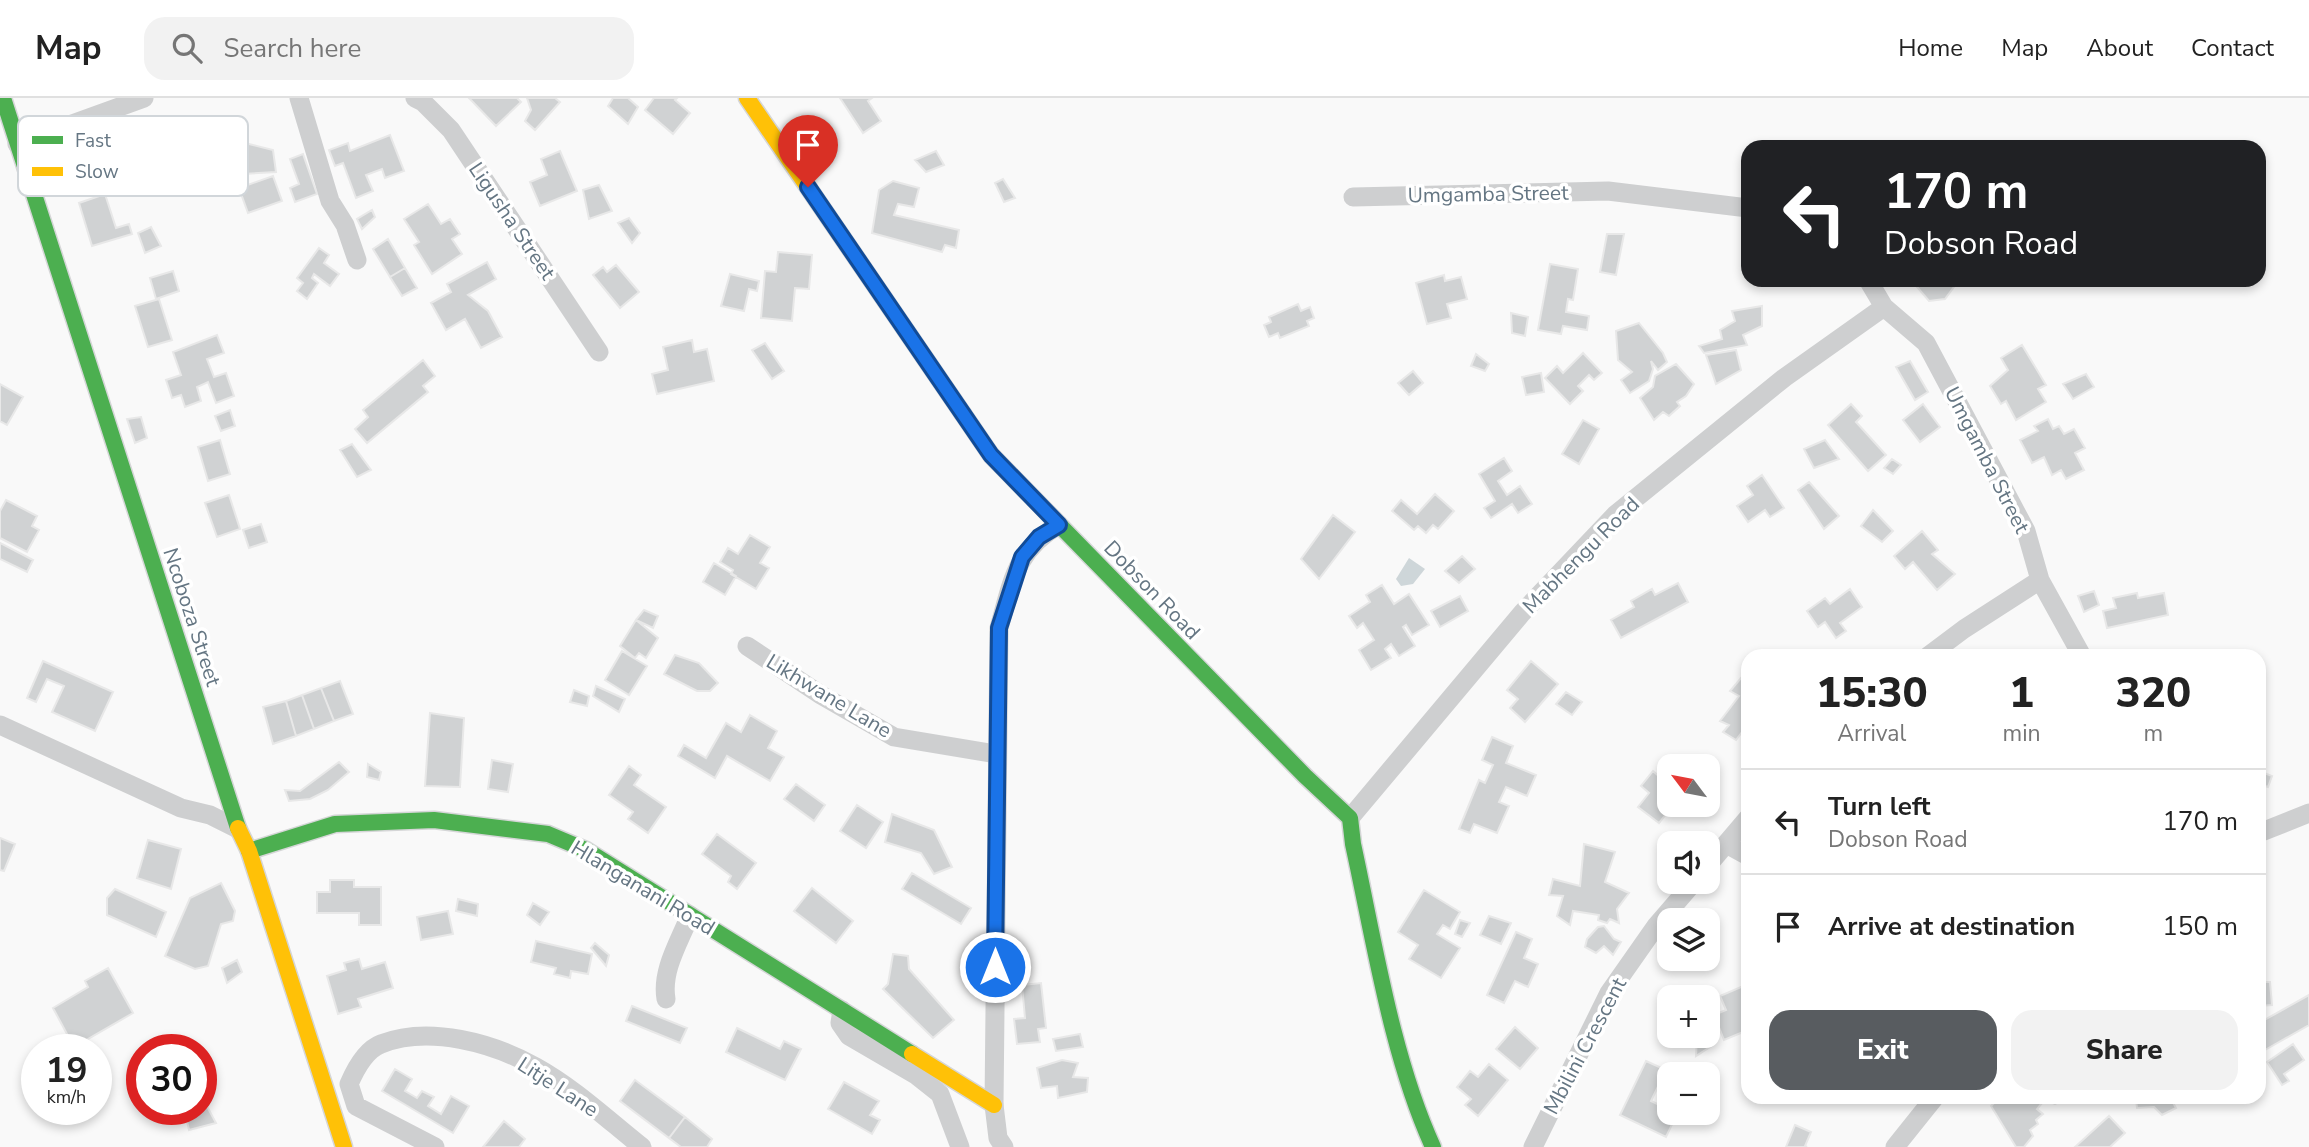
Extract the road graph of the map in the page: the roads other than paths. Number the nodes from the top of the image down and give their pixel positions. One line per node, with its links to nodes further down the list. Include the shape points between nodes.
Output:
1 (3, 98): 7 (street, Ncoboza Street)
2 (144, 98): 6 (street)
3 (299, 98): 12 (street, via 330,201 345,225)
4 (415, 98): 15 (street, Ligusha Street, via 451,130)
5 (747, 98): 16 (street, Dobson Road, via 991,455)
6 (94, 116)
7 (17, 144): 8 (street, Ncoboza Street)
8 (18, 147)
9 (34, 196): 26 (street, Ncoboza Street)
10 (1353, 197): 11 (street, Umgamba Street, via 1608,191)
11 (1741, 207)
12 (357, 260)
13 (1872, 287): 14 (street, Umgamba Street)
14 (1884, 307): 17 (street, Umgamba Street, via 1926,343 2025,531); 24 (street, Mabhengu Road, via 1784,378 1615,515 1522,613)
15 (599, 352)
16 (1059, 525): 22 (street, via 1039,537 1022,557 999,628); 24 (street, Dobson Road)
17 (2040, 580): 19 (street); 20 (street, Umgamba Street)
18 (747, 646): 22 (street, Likhwane Lane, via 894,737)
19 (1937, 649)
20 (2078, 649)
21 (0, 725): 26 (street)
22 (996, 754): 37 (street)
23 (2309, 813): 27 (street)
24 (1350, 818): 43 (street, via 1391,1016)
25 (1741, 826): 28 (street)
26 (238, 830): 29 (street, Ncoboza Street)
27 (2266, 830)
28 (1726, 844): 30 (street); 31 (street)
29 (249, 851): 33 (street, Hlanganani Road, via 335,824 434,820 548,834 586,850); 38 (street, Ncoboza Street)
30 (1720, 851)
31 (1741, 852)
32 (1683, 894): 44 (street, Mbilini Crescent, via 1609,993)
33 (690, 915): 34 (street, via 669,966); 35 (street, Hlanganani Road)
34 (666, 999)
35 (842, 1010): 37 (street, Hlanganani Road); 41 (street, via 840,1023 849,1036 940,1094)
36 (1929, 1104): 45 (street)
37 (994, 1105): 42 (street, via 998,1138)
38 (344, 1147)
39 (435, 1147): 40 (street, Litje Lane, via 356,1106 349,1084 358,1064 379,1044 420,1036 498,1050 545,1074)
40 (642, 1147)
41 (960, 1147)
42 (1004, 1147)
43 (1433, 1147)
44 (1533, 1147)
45 (1895, 1147)

